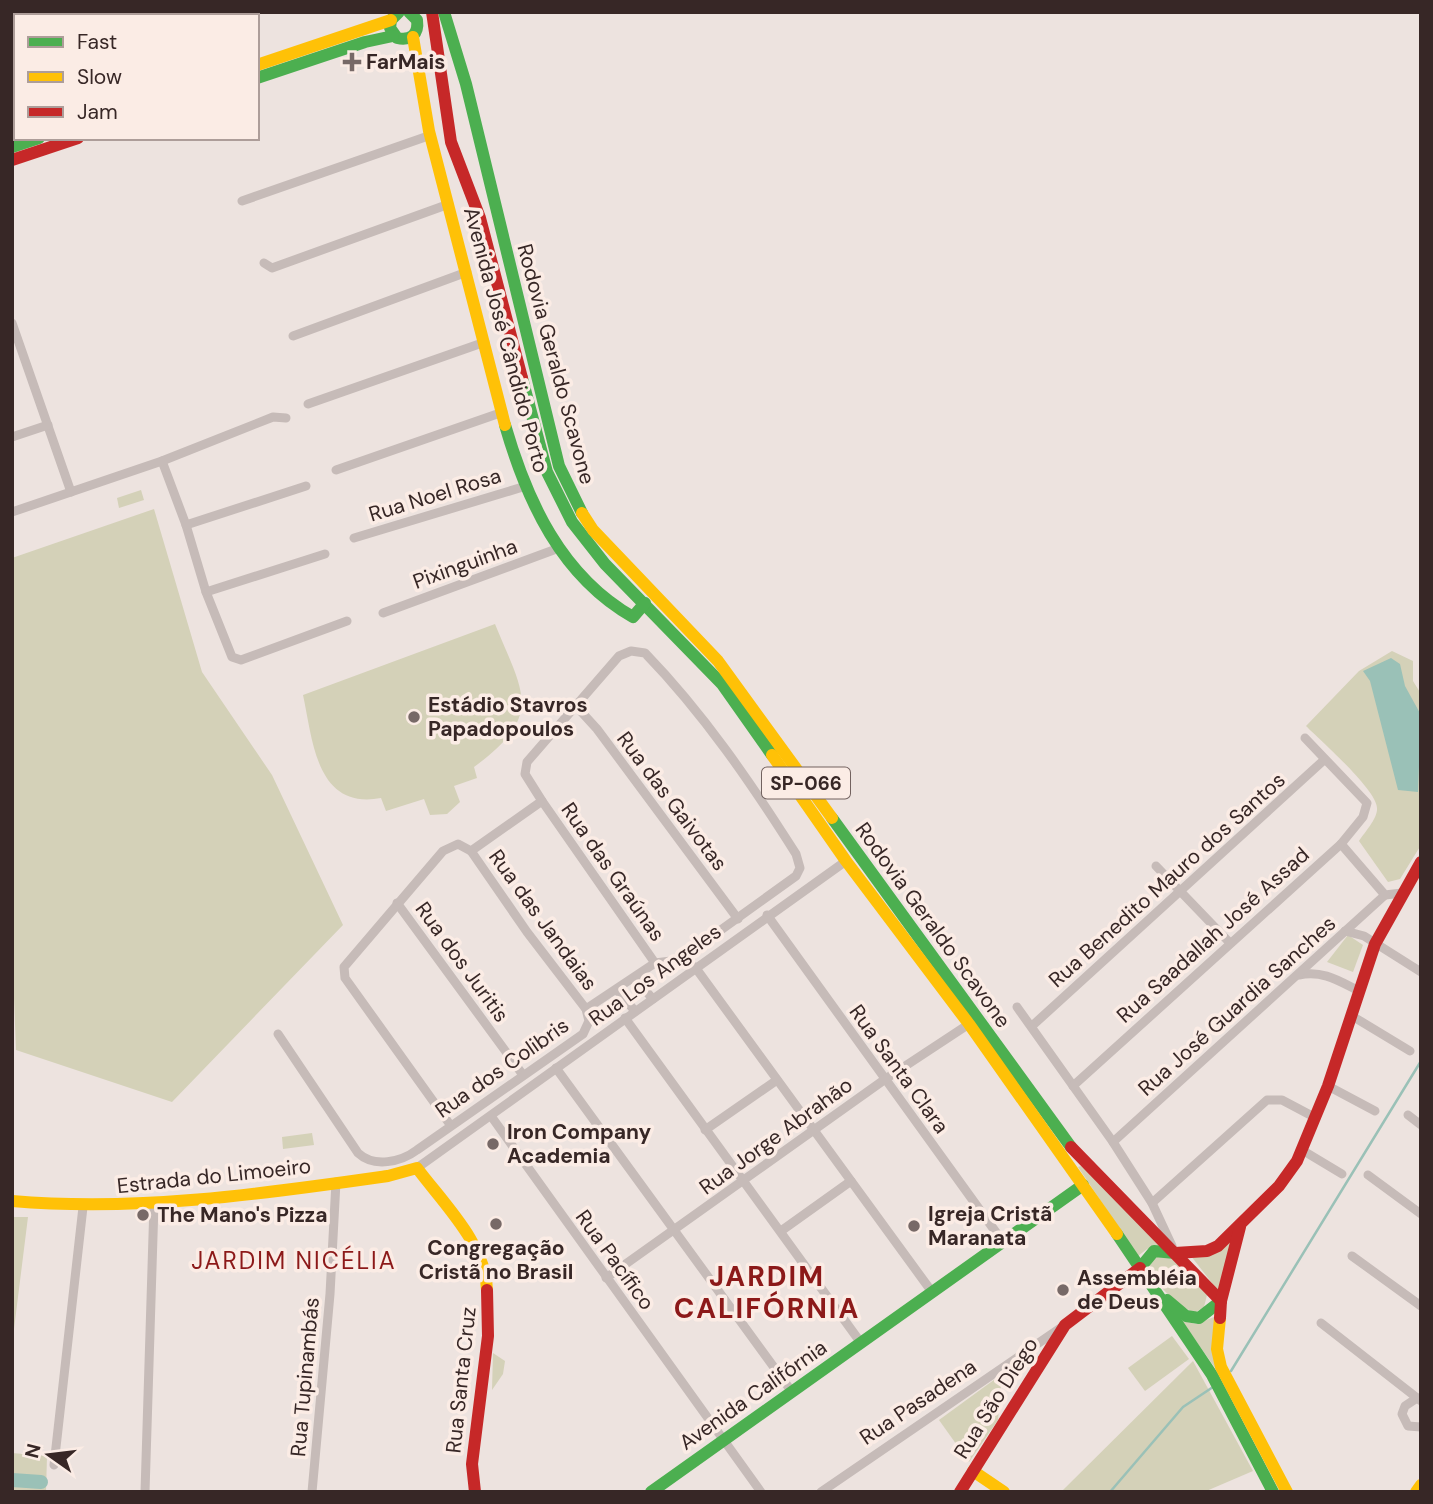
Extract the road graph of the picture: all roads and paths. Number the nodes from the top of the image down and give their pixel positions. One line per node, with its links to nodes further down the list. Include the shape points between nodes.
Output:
1 (432, 12): 5 (main road, Rodovia Geraldo Scavone / SP-066)
2 (444, 12): 8 (main road, Rodovia Geraldo Scavone / SP-066)
3 (398, 14): 4 (main road, via 390,28); 4 (main road, via 419,24); 6 (main road)
4 (406, 38): 5 (main road); 7 (main road, via 365,42); 10 (main road, Avenida José Cândido Porto)
5 (440, 45): 9 (main road, Rodovia Geraldo Scavone / SP-066)
6 (259, 64)
7 (259, 77)
8 (466, 84): 9 (main road); 11 (main road, Rodovia Geraldo Scavone / SP-066)
9 (442, 93): 14 (main road, Rodovia Geraldo Scavone / SP-066)
10 (431, 135): 17 (street); 18 (main road, Avenida José Cândido Porto)
11 (478, 138): 14 (main road, via 466,148); 112 (main road, Rodovia Geraldo Scavone / SP-066, via 559,466 578,509 608,548 718,661 1074,1152)
12 (33, 140): 15 (main road)
13 (72, 140): 16 (main road)
14 (449, 142): 42 (main road, Rodovia Geraldo Scavone / SP-066, via 480,218 551,484 587,541)
15 (12, 147)
16 (12, 160)
17 (242, 201)
18 (449, 204): 19 (street, via 272,268); 20 (main road, Avenida José Cândido Porto)
19 (264, 263)
20 (467, 272): 22 (street); 23 (main road, Avenida José Cândido Porto)
21 (12, 324): 24 (street)
22 (293, 336)
23 (485, 342): 26 (street); 27 (main road, Avenida José Cândido Porto)
24 (24, 357): 25 (street); 29 (street)
25 (12, 361)
26 (308, 404)
27 (503, 412): 32 (street); 34 (main road, Avenida José Cândido Porto)
28 (286, 418): 31 (street, via 273,417)
29 (48, 425): 30 (street); 35 (street)
30 (12, 437)
31 (162, 461): 35 (street); 37 (street)
32 (336, 470)
33 (306, 486): 37 (street)
34 (526, 486): 38 (street, Rua Noel Rosa); 39 (main road, Avenida José Cândido Porto)
35 (71, 492): 36 (street)
36 (12, 512)
37 (186, 525): 41 (street)
38 (354, 538)
39 (559, 548): 42 (main road, Avenida José Cândido Porto, via 625,613 633,617); 43 (street, Pixinguinha)
40 (325, 554): 41 (street)
41 (206, 592): 44 (street, via 228,651 236,660)
42 (645, 603): 51 (main road, Rodovia Geraldo Scavone / SP-066, via 722,684)
43 (383, 613)
44 (347, 621)
45 (576, 706): 48 (street, Rua das Graúnas, via 525,764 526,777); 59 (street, Rua das Gaivotas); 59 (street, Rua dos Colibris, via 619,656 631,651 645,653 698,711 749,781 796,854 800,868 796,876)
46 (1305, 738): 47 (street)
47 (1324, 760): 49 (street, Rua Saadallah José Assad, via 1367,803 1363,817); 55 (street, Rua Benedito Mauro dos Santos)
48 (542, 801): 50 (street); 63 (street, Rua das Graúnas)
49 (1341, 844): 56 (street); 61 (street, Rua Saadallah José Assad)
50 (471, 851): 57 (street, via 463,844 452,844); 72 (street, Rua das Jandaias)
51 (846, 861): 58 (street, Rua Los Angeles); 76 (main road, Rodovia Geraldo Scavone / SP-066)
52 (1421, 862): 54 (main road)
53 (1156, 866): 55 (street)
54 (1410, 888): 56 (street); 62 (main road)
55 (1180, 893): 61 (street); 77 (street, Rua Benedito Mauro dos Santos)
56 (1385, 895): 60 (street, Rua José Guardia Sanches)
57 (397, 903): 81 (street, Rua dos Juritis); 91 (street, via 346,962 343,973)
58 (767, 915): 64 (street, Rua Los Angeles); 83 (street, Rua Santa Clara)
59 (738, 919): 63 (street, Rua dos Colibris, via 679,960)
60 (1345, 931): 62 (street); 66 (street, Rua José Guardia Sanches)
61 (1230, 943): 84 (street, Rua Saadallah José Assad)
62 (1376, 944): 65 (street); 69 (main road)
63 (655, 963): 67 (street, Rua dos Colibris)
64 (695, 967): 70 (street, Rua Los Angeles); 82 (street)
65 (1421, 972)
66 (1298, 975): 69 (street, via 1327,975); 94 (street, Rua José Guardia Sanches)
67 (634, 978): 68 (street, Rua dos Colibris); 70 (street)
68 (617, 990): 72 (street, Rua dos Colibris); 73 (street)
69 (1359, 991): 74 (main road)
70 (653, 999): 73 (street, Rua Los Angeles)
71 (1017, 1007): 77 (street)
72 (586, 1009): 81 (street, Rua dos Colibris, via 589,1021 583,1034)
73 (635, 1011): 75 (street, Rua Los Angeles)
74 (1352, 1016): 79 (street); 85 (main road)
75 (625, 1018): 80 (street, Rua Los Angeles); 92 (street)
76 (969, 1024): 83 (street, Rua Jorge Abrahão); 102 (main road, Rodovia Geraldo Scavone / SP-066)
77 (1032, 1026): 84 (street)
78 (278, 1034): 91 (street, Rua dos Colibris, via 358,1153 373,1162 404,1158)
79 (1410, 1051)
80 (556, 1068): 88 (street, Rua Los Angeles); 110 (street)
81 (523, 1075): 91 (street, Rua dos Colibris)
82 (777, 1080): 92 (street); 93 (street)
83 (884, 1080): 93 (street, Rua Jorge Abrahão); 111 (street, Rua Santa Clara)
84 (1073, 1086): 94 (street)
85 (1328, 1086): 86 (street); 89 (main road)
86 (1375, 1111)
87 (1408, 1115): 90 (street)
88 (491, 1116): 96 (street, Rua Los Angeles); 115 (street, Rua Pacífico)
89 (1316, 1118): 95 (main road); 104 (street, via 1282,1100 1267,1100)
90 (1421, 1125)
91 (451, 1126)
92 (705, 1130): 99 (street)
93 (813, 1130): 99 (street, Rua Jorge Abrahão); 100 (street)
94 (1113, 1142): 104 (street)
95 (1302, 1150): 97 (street); 108 (main road, via 1279,1186)
96 (418, 1168): 101 (main road, Estrada do Limoeiro); 132 (main road, Rua Santa Cruz, via 470,1238 487,1275 488,1336 472,1464)
97 (1342, 1174)
98 (1368, 1175): 107 (street)
99 (742, 1181): 109 (street); 110 (street, Rua Jorge Abrahão)
100 (851, 1181): 109 (street); 117 (street)
101 (336, 1182): 105 (main road, Estrada do Limoeiro); 131 (street, Rua Tupinambás)
102 (1083, 1185): 111 (main road, Avenida Califórnia); 114 (main road, Rodovia Geraldo Scavone / SP-066)
103 (12, 1201): 106 (main road, Estrada do Limoeiro)
104 (1152, 1203): 112 (street)
105 (155, 1204): 106 (main road, Estrada do Limoeiro); 130 (street)
106 (83, 1207): 127 (street)
107 (1421, 1213)
108 (1240, 1227): 112 (main road, via 1207,1251); 118 (main road)
109 (782, 1231): 121 (street)
110 (673, 1233): 115 (street, Rua Jorge Abrahão); 123 (street)
111 (1003, 1242): 117 (main road, Avenida Califórnia)
112 (1175, 1253): 114 (main road, via 1154,1251); 118 (main road, Rodovia Geraldo Scavone / SP-066)
113 (1352, 1256): 119 (street)
114 (1140, 1268): 116 (main road, Rodovia Geraldo Scavone / SP-066); 122 (main road, Rua São Diego, via 1065,1325)
115 (606, 1278): 126 (street, Rua Pacífico)
116 (1149, 1282): 118 (main road, via 1186,1317 1199,1318); 138 (main road, Rodovia Geraldo Scavone / SP-066, via 1212,1375)
117 (932, 1292): 121 (main road, Avenida Califórnia)
118 (1221, 1301): 139 (main road, via 1217,1349 1221,1367)
119 (1421, 1306)
120 (1321, 1323): 124 (street)
121 (861, 1343): 123 (main road, Avenida Califórnia)
122 (1042, 1349): 128 (main road, Rua São Diego); 135 (street, Rua Pasadena)
123 (792, 1392): 126 (main road, Avenida Califórnia)
124 (1419, 1400): 125 (street, via 1405,1406 1402,1414 1408,1426)
125 (1421, 1427)
126 (722, 1438): 133 (main road, Avenida Califórnia); 134 (street, Rua Pacífico)
127 (54, 1465)
128 (973, 1471): 136 (main road, Rua São Diego); 137 (main road)
129 (1421, 1485): 140 (main road)
130 (145, 1492)
131 (312, 1492)
132 (475, 1492)
133 (652, 1492)
134 (761, 1492)
135 (821, 1492)
136 (960, 1492)
137 (1004, 1492)
138 (1273, 1492)
139 (1287, 1492)
140 (1416, 1492)

